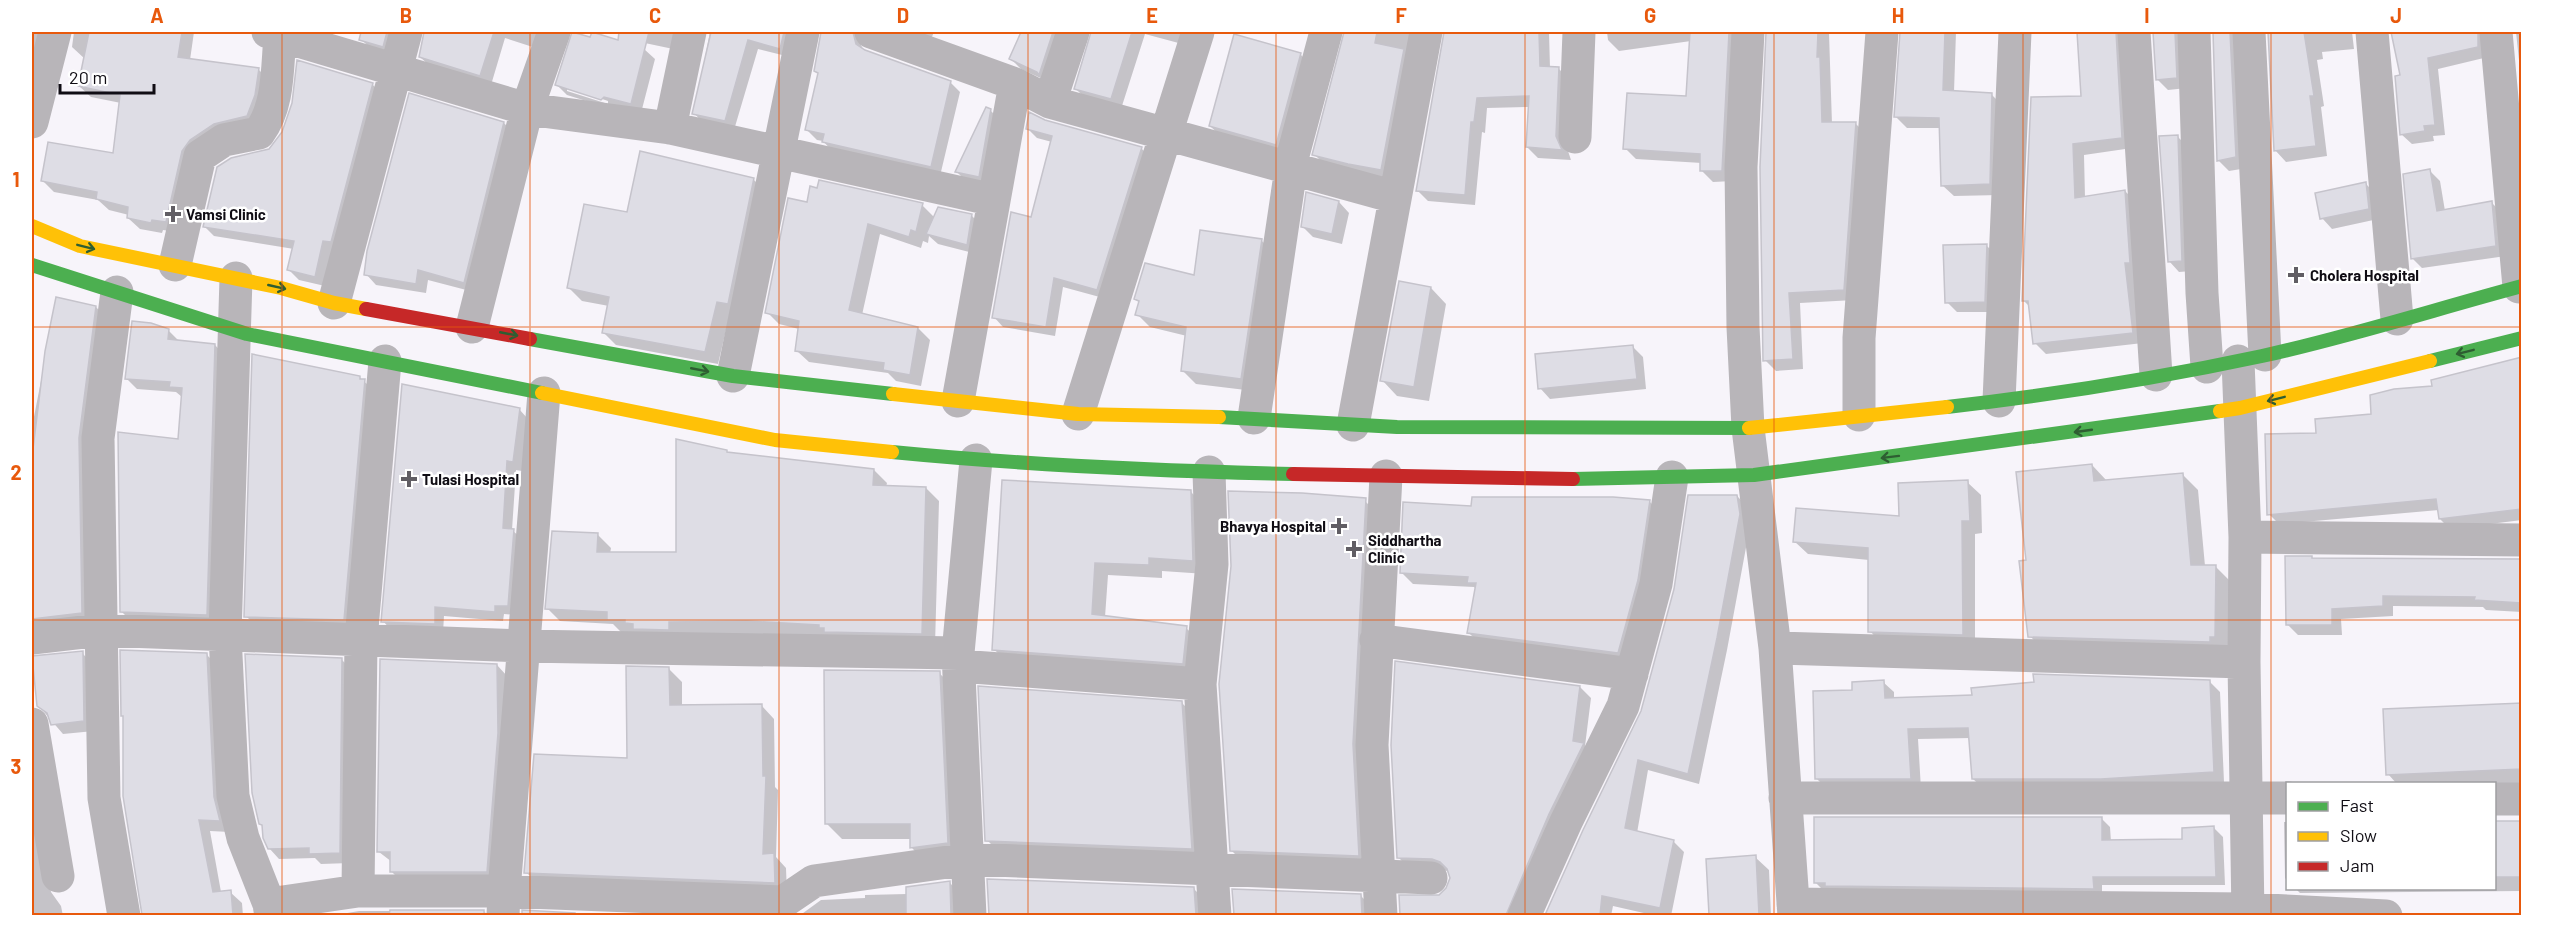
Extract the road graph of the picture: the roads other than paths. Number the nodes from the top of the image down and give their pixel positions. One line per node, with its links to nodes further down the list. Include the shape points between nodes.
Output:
1 (55, 32): 26 (street)
2 (406, 32): 22 (street)
3 (554, 32): 25 (street)
4 (690, 32): 27 (street)
5 (803, 32): 30 (street)
6 (872, 32): 21 (street)
7 (1073, 32): 24 (street)
8 (1198, 32): 28 (street)
9 (1326, 32): 31 (street)
10 (1426, 32): 32 (street)
11 (1579, 32): 29 (street)
12 (1748, 32): 57 (street, via 1741,167)
13 (1882, 32): 54 (street, via 1858,338)
14 (2015, 32): 51 (street)
15 (2134, 32): 47 (street)
16 (2194, 32): 46 (street, via 2202,293)
17 (2249, 32): 46 (street)
18 (2372, 32): 41 (street)
19 (2496, 32): 38 (street)
20 (274, 34): 22 (street); 35 (street, via 273,105 268,121 259,133 224,140 200,156)
21 (936, 42): 23 (street)
22 (396, 69): 25 (street); 40 (street)
23 (1015, 84): 24 (street); 33 (street)
24 (1050, 102): 28 (street)
25 (527, 110): 27 (street); 42 (street)
26 (32, 122)
27 (670, 128): 30 (street)
28 (1167, 133): 31 (street); 53 (street)
29 (1575, 137)
30 (779, 152): 33 (street); 48 (street)
31 (1292, 168): 32 (street); 55 (street)
32 (1395, 197): 56 (street)
33 (994, 200): 50 (street)
34 (32, 226): 35 (street, one-way to 35, via 80,246)
35 (175, 265): 37 (street)
36 (32, 270): 39 (street)
37 (236, 279): 40 (street, one-way to 40); 43 (street)
38 (2520, 286): 41 (street)
39 (117, 292): 43 (street); 65 (street, via 98,438)
40 (334, 303): 42 (street)
41 (2397, 319): 46 (street)
42 (472, 327): 48 (street, one-way to 48)
43 (234, 329): 45 (street); 66 (street)
44 (2522, 338): 52 (street, one-way to 52)
45 (385, 361): 49 (street); 68 (street)
46 (2237, 361): 47 (street); 52 (street)
47 (2156, 375): 51 (street)
48 (733, 376): 50 (street)
49 (544, 393): 58 (street, via 775,440); 70 (street)
50 (958, 402): 53 (street)
51 (1999, 402): 54 (street)
52 (2240, 408): 60 (street, one-way to 60); 63 (street)
53 (1078, 414): 55 (street)
54 (1859, 415): 57 (street)
55 (1254, 418): 56 (street)
56 (1353, 425): 57 (street)
57 (1748, 428): 60 (street)
58 (976, 460): 59 (street); 72 (street)
59 (1209, 472): 61 (street); 75 (street, via 1212,564)
60 (1754, 475): 62 (street); 71 (street)
61 (1386, 476): 62 (street, via 1546,480); 69 (street)
62 (1672, 477): 74 (street, via 1656,584)
63 (2245, 537): 64 (street); 73 (street)
64 (2522, 540)
65 (101, 630): 66 (street); 67 (street); 93 (street, via 104,798)
66 (225, 635): 68 (street); 89 (street, via 233,796 243,838)
67 (32, 638)
68 (362, 640): 70 (street); 87 (street)
69 (1376, 640): 74 (street); 85 (street, via 1372,745)
70 (522, 646): 72 (street); 88 (street)
71 (1775, 648): 73 (street); 77 (street)
72 (959, 659): 75 (street); 82 (street)
73 (2244, 663): 78 (street)
74 (1632, 674): 97 (street, via 1623,706)
75 (1200, 684): 83 (street)
76 (32, 724): 84 (street)
77 (1785, 798): 78 (street); 90 (street)
78 (2246, 798): 79 (street); 92 (street)
79 (2286, 798)
80 (2496, 798): 81 (street)
81 (2522, 799)
82 (969, 859): 83 (street); 88 (street, via 814,881 783,902); 94 (street)
83 (1210, 869): 85 (street); 95 (street)
84 (58, 876)
85 (1378, 876): 86 (street); 96 (street)
86 (1431, 878)
87 (358, 891): 88 (street); 89 (street)
88 (503, 903)
89 (270, 910)
90 (1794, 910): 91 (street)
91 (2021, 911): 92 (street)
92 (2248, 912): 98 (street)
93 (124, 915)
94 (970, 915)
95 (1215, 915)
96 (1381, 915)
97 (1524, 915)
98 (2386, 915)

